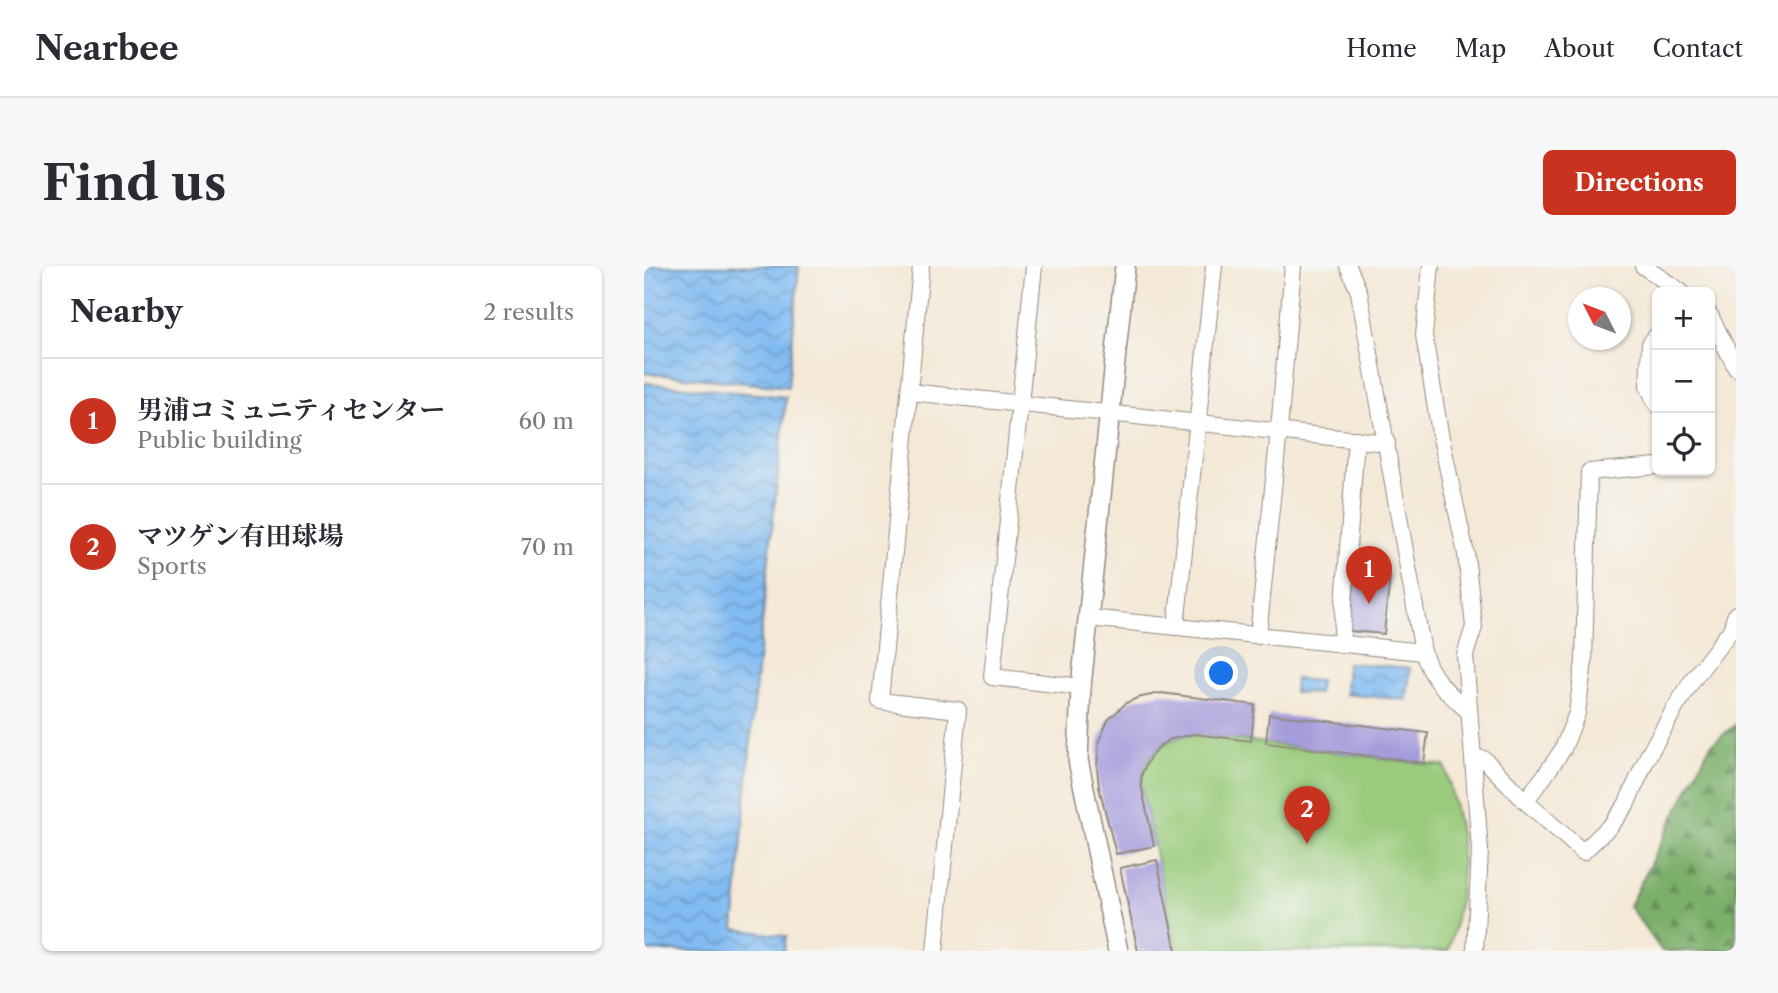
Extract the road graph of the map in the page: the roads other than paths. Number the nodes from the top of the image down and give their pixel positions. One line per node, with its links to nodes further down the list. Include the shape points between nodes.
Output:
1 (921, 266): 13 (street)
2 (1034, 266): 15 (street)
3 (1125, 266): 16 (street)
4 (1214, 266): 17 (street)
5 (1293, 266): 18 (street)
6 (1348, 266): 20 (street, via 1359,292)
7 (1431, 266): 29 (street, via 1424,335 1466,554 1474,627 1465,655)
8 (1643, 266): 9 (street)
9 (1674, 287)
10 (1715, 325): 12 (street)
11 (1652, 341): 14 (street, via 1648,386)
12 (1736, 368)
13 (910, 392): 15 (street); 32 (street, via 880,701 958,710)
14 (1652, 394)
15 (1021, 403): 16 (street); 28 (street, via 992,677)
16 (1110, 413): 17 (street); 23 (street)
17 (1198, 422): 18 (street); 24 (street)
18 (1279, 430): 19 (street); 25 (street)
19 (1356, 439): 20 (street); 26 (street)
20 (1387, 443): 27 (street)
21 (1652, 466): 31 (street, via 1589,471 1584,662 1577,713 1563,749)
22 (1736, 614): 31 (street, via 1731,630 1675,708 1626,805 1583,852)
23 (1089, 618): 24 (street); 28 (street)
24 (1176, 627): 25 (street)
25 (1258, 636): 26 (street)
26 (1341, 645): 27 (street)
27 (1423, 652): 29 (street, via 1429,671)
28 (1081, 687): 33 (street, via 1078,760)
29 (1468, 711): 30 (street)
30 (1473, 757): 31 (street, via 1484,759); 34 (street, via 1480,850)
31 (1525, 801)
32 (935, 951)
33 (1118, 951)
34 (1475, 951)

